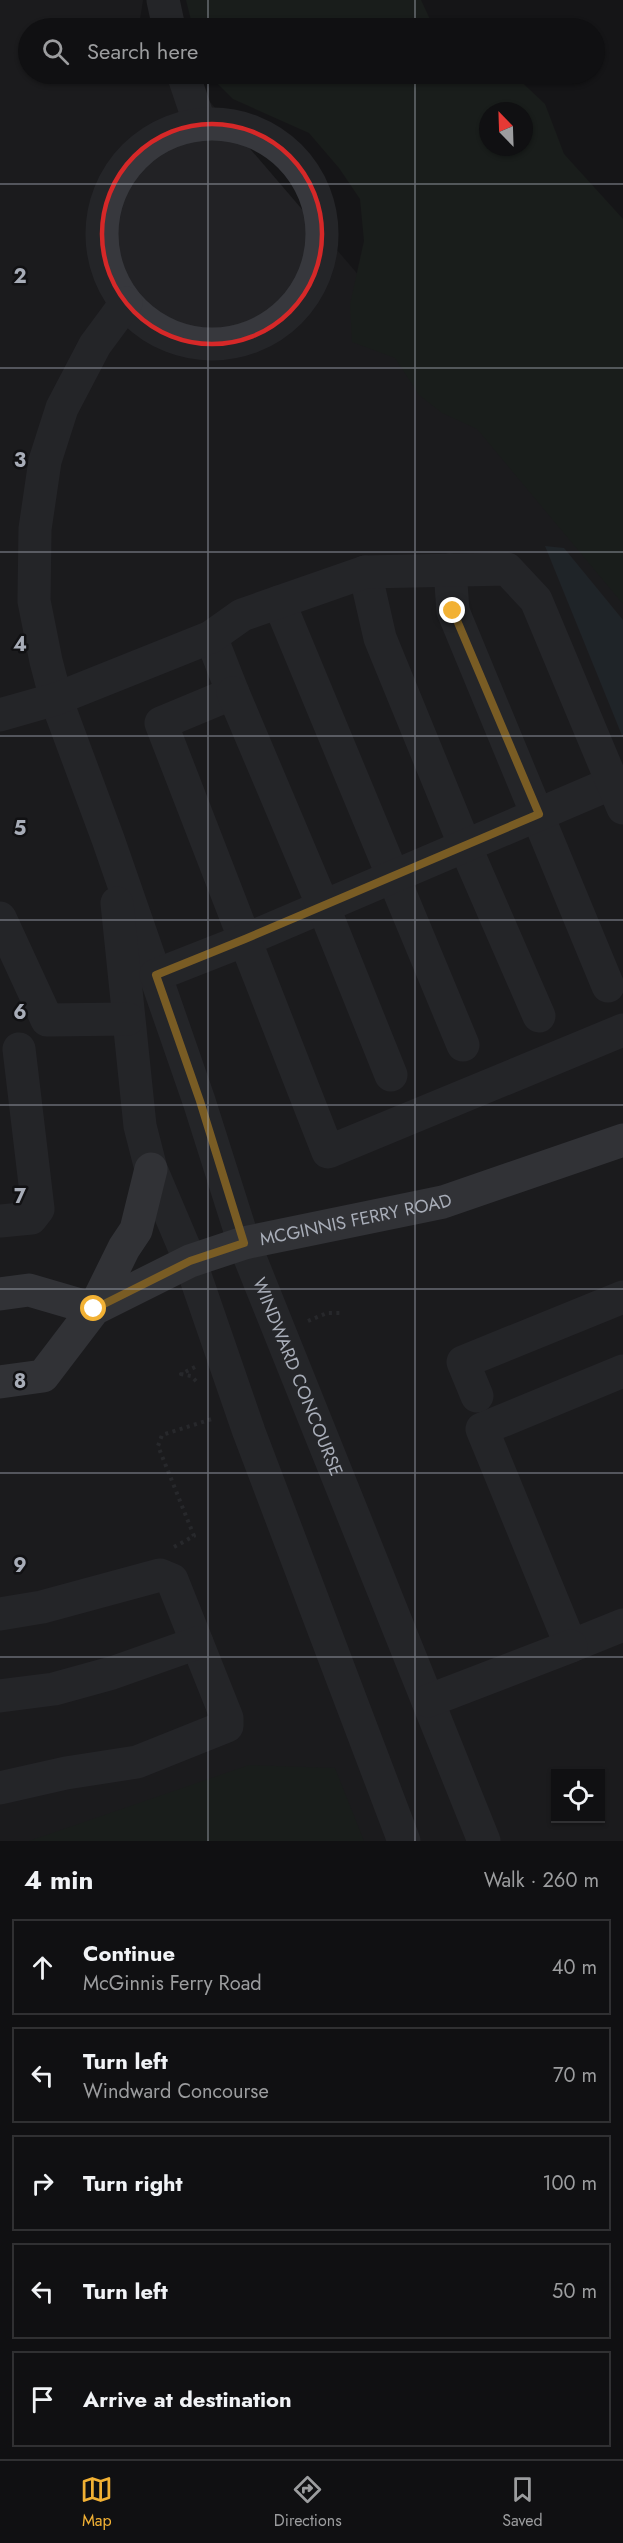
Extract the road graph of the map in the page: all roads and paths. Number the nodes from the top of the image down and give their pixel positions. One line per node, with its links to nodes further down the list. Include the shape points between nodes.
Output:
1 (163, 0): 2 (street)
2 (167, 18)
3 (186, 84): 4 (street)
4 (200, 124): 5 (street, via 167,133 139,151 117,177 104,208 101,242 109,274); 5 (street, via 238,126 273,141 300,168 318,201 322,238 314,276 294,308 279,320 264,331 228,343 190,342 154,328)
5 (126, 303): 11 (street, WINDWARD CONCOURSE, via 95,345 62,408 45,460 35,530 34,601)
6 (450, 570): 7 (street); 13 (street, via 507,569 536,600); 14 (street, via 453,611)
7 (365, 572): 8 (street); 16 (street, via 380,638)
8 (279, 602): 9 (street, via 242,615); 17 (street)
9 (211, 637): 10 (street); 11 (street)
10 (233, 693): 18 (street); 20 (street, via 160,723)
11 (56, 699): 12 (street); 15 (street, WINDWARD CONCOURSE)
12 (0, 715)
13 (618, 795): 14 (street)
14 (539, 814): 16 (street); 22 (street)
15 (108, 839): 21 (street, WINDWARD CONCOURSE); 24 (street, WINDWARD CONCOURSE)
16 (465, 846): 17 (street); 23 (street)
17 (391, 877): 18 (street); 27 (street)
18 (323, 906): 20 (street); 29 (street)
19 (0, 918): 25 (street)
20 (245, 939): 21 (street); 26 (street, via 328,1152)
21 (156, 975): 33 (street, WINDWARD CONCOURSE)
22 (608, 986)
23 (539, 1016)
24 (128, 1019): 25 (street); 31 (street, WINDWARD CONCOURSE, via 140,1126)
25 (47, 1020): 28 (street)
26 (623, 1030)
27 (463, 1045)
28 (10, 1051): 32 (street, via 38,1209 31,1218)
29 (391, 1076)
30 (623, 1140): 33 (main road, MCGINNIS FERRY ROAD, via 443,1202)
31 (151, 1169): 34 (street, WINDWARD CONCOURSE); 37 (main road, via 136,1230)
32 (0, 1221)
33 (244, 1243): 34 (main road, MCGINNIS FERRY ROAD); 46 (street, WINDWARD CONCOURSE)
34 (190, 1261): 37 (main road, MCGINNIS FERRY ROAD); 48 (street, WINDWARD CONCOURSE, via 249,1432)
35 (0, 1294): 37 (main road, via 29,1290)
36 (623, 1297): 40 (street, via 463,1362)
37 (94, 1309): 39 (main road, MCGINNIS FERRY ROAD, via 43,1376)
38 (623, 1371): 44 (street, via 482,1429)
39 (0, 1382)
40 (477, 1396)
41 (0, 1614): 43 (street, via 42,1607 160,1575 172,1580)
42 (623, 1626): 44 (street)
43 (197, 1643): 45 (street, via 54,1689); 47 (street, via 227,1726 137,1762)
44 (571, 1646): 46 (street)
45 (0, 1696)
46 (428, 1701): 49 (street, WINDWARD CONCOURSE)
47 (0, 1788)
48 (404, 1841)
49 (484, 1841)

